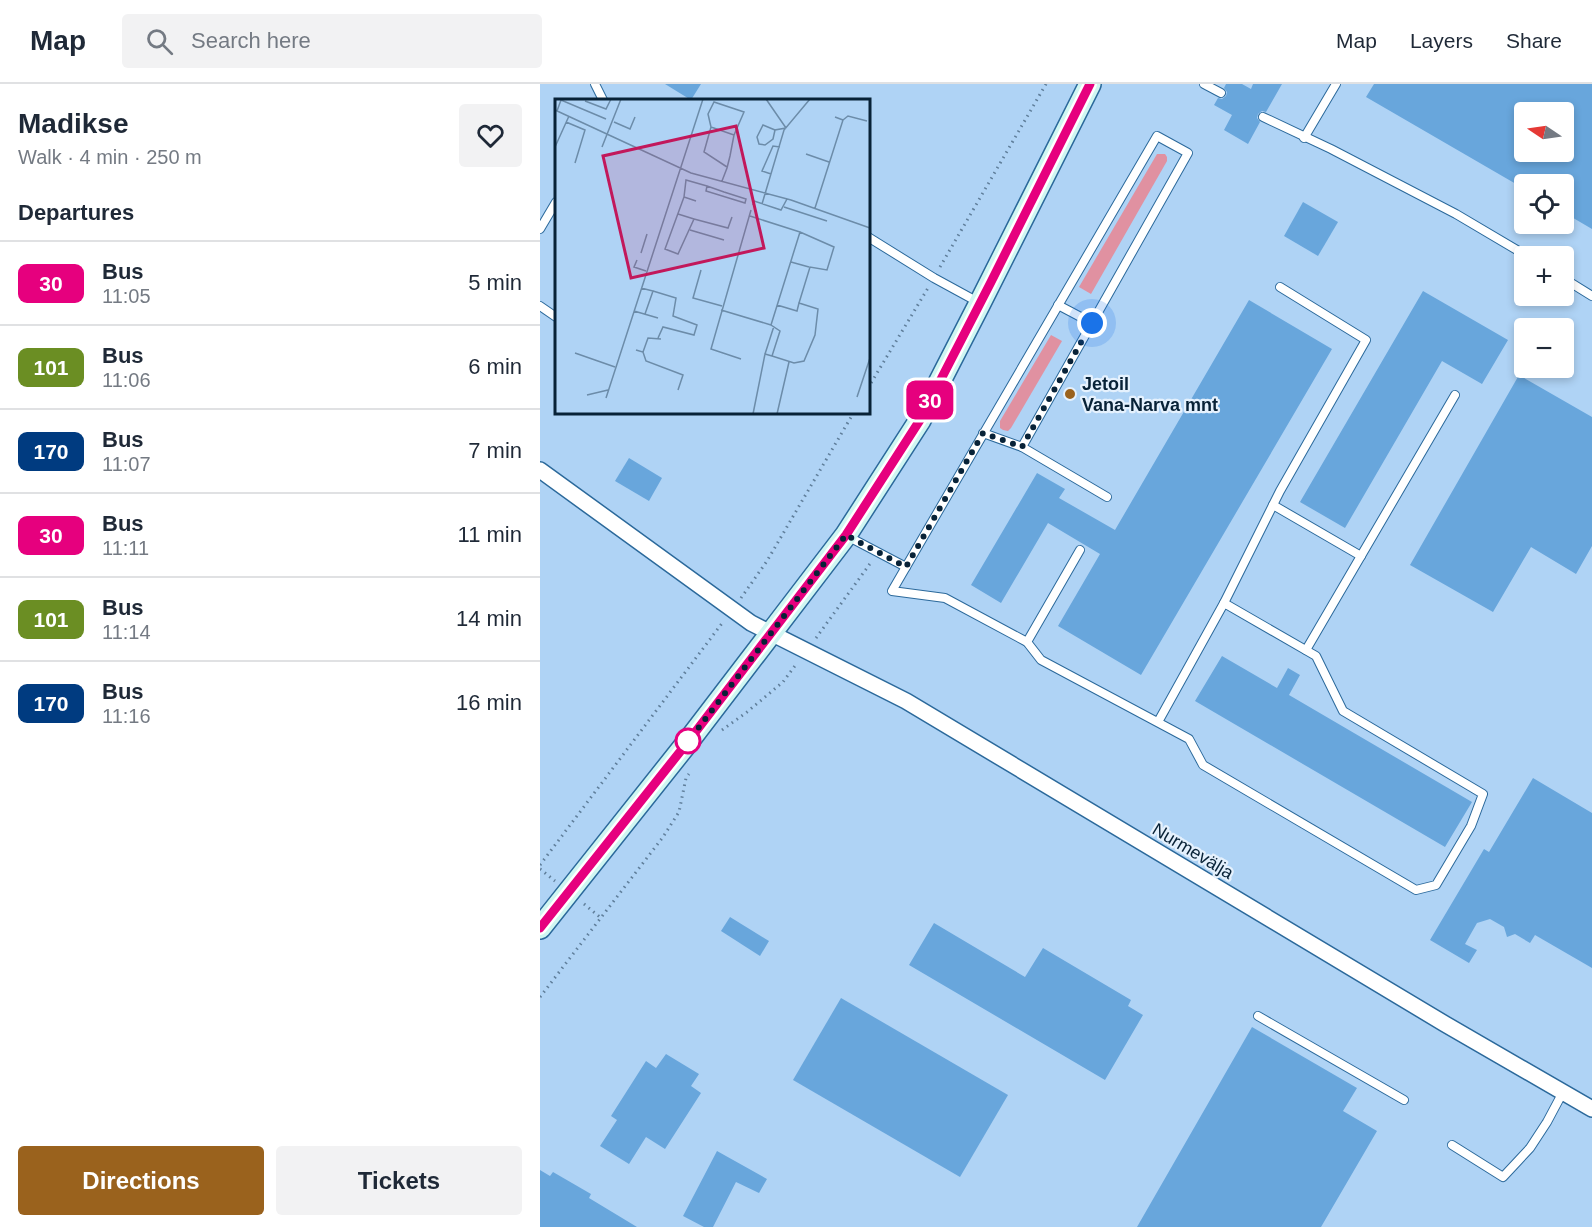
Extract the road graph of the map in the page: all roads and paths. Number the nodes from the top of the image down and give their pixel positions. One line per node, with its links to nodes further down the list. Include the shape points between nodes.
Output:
1 (595, 84): 7 (lane)
2 (1046, 84): 14 (path)
3 (1090, 84): 18 (main road)
4 (1204, 84): 6 (lane)
5 (1336, 84): 9 (lane)
6 (1221, 93)
7 (602, 99)
8 (1263, 117): 9 (lane)
9 (1304, 138): 13 (lane, via 1456,214)
10 (555, 204): 11 (lane)
11 (540, 229)
12 (870, 238): 14 (lane)
13 (1514, 248)
14 (934, 278): 18 (lane); 23 (path)
15 (1574, 285): 17 (lane)
16 (1281, 287): 30 (lane, via 1366,340)
17 (1592, 296)
18 (980, 303): 31 (main road, via 920,420)
19 (1058, 305): 22 (lane); 22 (lane, via 1157,136 1188,153); 26 (lane)
20 (540, 306): 21 (lane)
21 (555, 316)
22 (1092, 323): 27 (lane)
23 (870, 385)
24 (1455, 395): 34 (lane)
25 (853, 414): 37 (path, via 767,561)
26 (983, 433): 27 (lane); 35 (lane)
27 (1022, 447): 29 (lane)
28 (540, 470): 37 (street, Nurmevälja)
29 (1107, 497)
30 (1273, 505): 34 (lane); 36 (lane)
31 (846, 535): 33 (lane); 38 (main road)
32 (1080, 550): 39 (lane)
33 (879, 552): 35 (lane); 41 (path)
34 (1361, 556): 40 (lane)
35 (906, 567): 39 (lane, via 892,591 945,598)
36 (1224, 603): 40 (lane); 42 (lane)
37 (733, 609): 38 (street, Nurmevälja); 45 (path)
38 (771, 633): 41 (street, Nurmevälja); 46 (main road)
39 (1027, 642): 42 (lane, via 1041,660)
40 (1306, 650): 42 (lane, via 1316,656 1343,711 1484,794 1471,826 1436,885 1416,890 1203,765 1189,739)
41 (806, 651): 43 (path, via 783,682); 49 (street, Nurmevälja, via 906,701)
42 (1158, 722)
43 (716, 738)
44 (691, 771): 47 (path, via 674,821)
45 (540, 866)
46 (540, 928)
47 (540, 996)
48 (1258, 1016): 50 (lane)
49 (1563, 1092): 51 (street, Nurmevälja); 52 (lane, via 1530,1148 1503,1177)
50 (1404, 1100)
51 (1592, 1109)
52 (1452, 1145)

